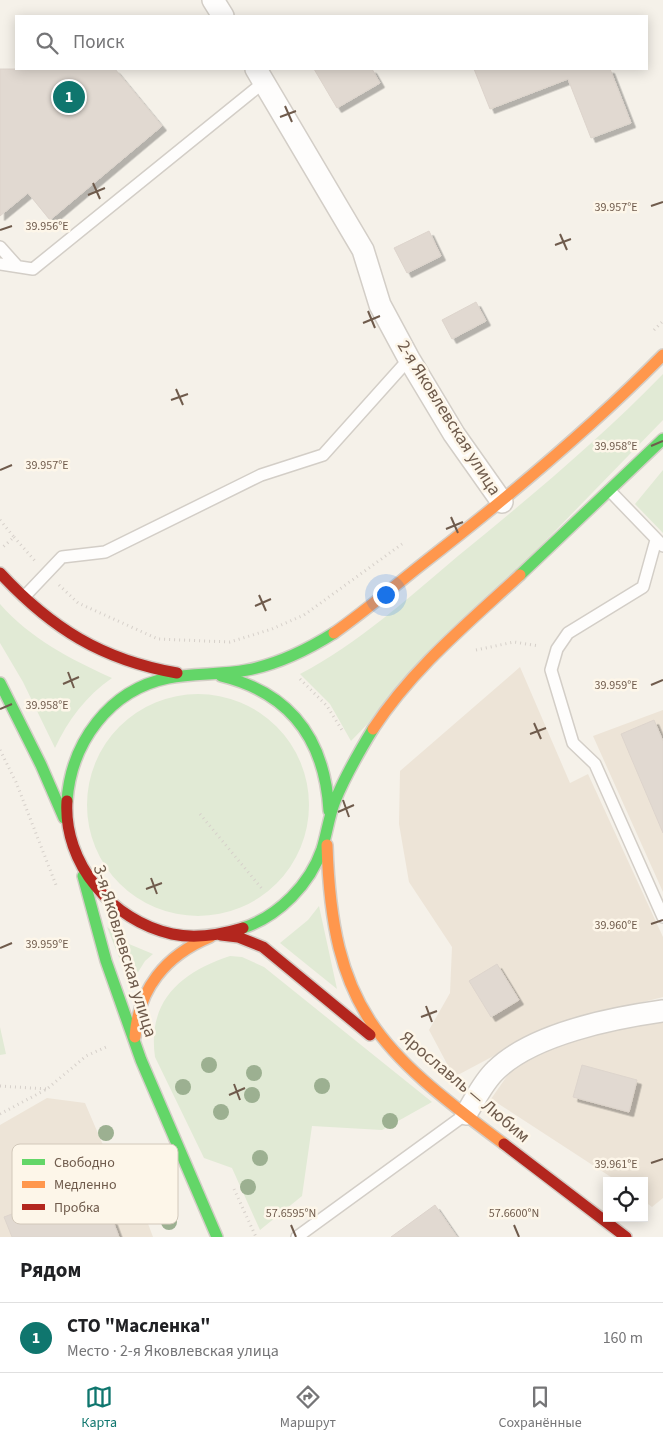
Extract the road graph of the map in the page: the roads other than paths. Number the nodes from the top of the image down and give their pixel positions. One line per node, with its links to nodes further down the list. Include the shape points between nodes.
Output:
1 (213, 0): 2 (street)
2 (222, 15)
3 (260, 76): 6 (lane, via 34,268); 8 (street, 2-я Яковлевская улица, via 363,250 380,305)
4 (0, 247): 6 (lane)
5 (0, 264): 6 (lane)
6 (17, 266)
7 (663, 355): 11 (main road, via 579,438)
8 (409, 359): 11 (street, 2-я Яковлевская улица, via 454,434); 14 (lane, via 323,454 261,475 105,552 62,557)
9 (663, 439): 10 (main road)
10 (610, 491): 12 (lane); 18 (main road, via 408,680 360,752 336,796)
11 (502, 502): 16 (main road, via 351,620 315,644 266,665)
12 (659, 543): 22 (lane, via 643,587 568,633 557,649 551,670 573,743 595,764)
13 (0, 573): 14 (main road)
14 (22, 598): 15 (main road, via 58,628 98,650 142,667)
15 (191, 673): 16 (main road); 19 (main road, via 151,682 113,704 97,721 75,758 68,784)
16 (207, 674): 18 (main road, via 246,682 267,692 303,725 326,772)
17 (0, 683): 19 (main road, via 41,765)
18 (329, 821): 20 (main road)
19 (70, 836): 21 (main road)
20 (326, 836): 23 (main road, via 310,876 279,909 260,922); 26 (main road, Ярославль — Любим, via 332,913 343,965 372,1026)
21 (76, 853): 23 (main road, via 88,878 102,895 138,922 177,935); 25 (main road, 3-я Яковлевская улица, via 106,961)
22 (663, 917)
23 (216, 936): 25 (main road, 3-я Яковлевская улица, via 201,940 181,953 158,974 140,1000 134,1022); 26 (main road, via 238,937 263,947)
24 (663, 1011): 27 (street, via 599,1022 512,1057 486,1081)
25 (141, 1060): 28 (main road, 3-я Яковлевская улица)
26 (408, 1066): 27 (main road, Ярославль — Любим)
27 (466, 1114): 31 (lane); 32 (main road, Ярославль — Любим)
28 (177, 1144)
29 (178, 1146): 30 (main road, 3-я Яковлевская улица)
30 (217, 1237)
31 (297, 1237)
32 (626, 1237)

